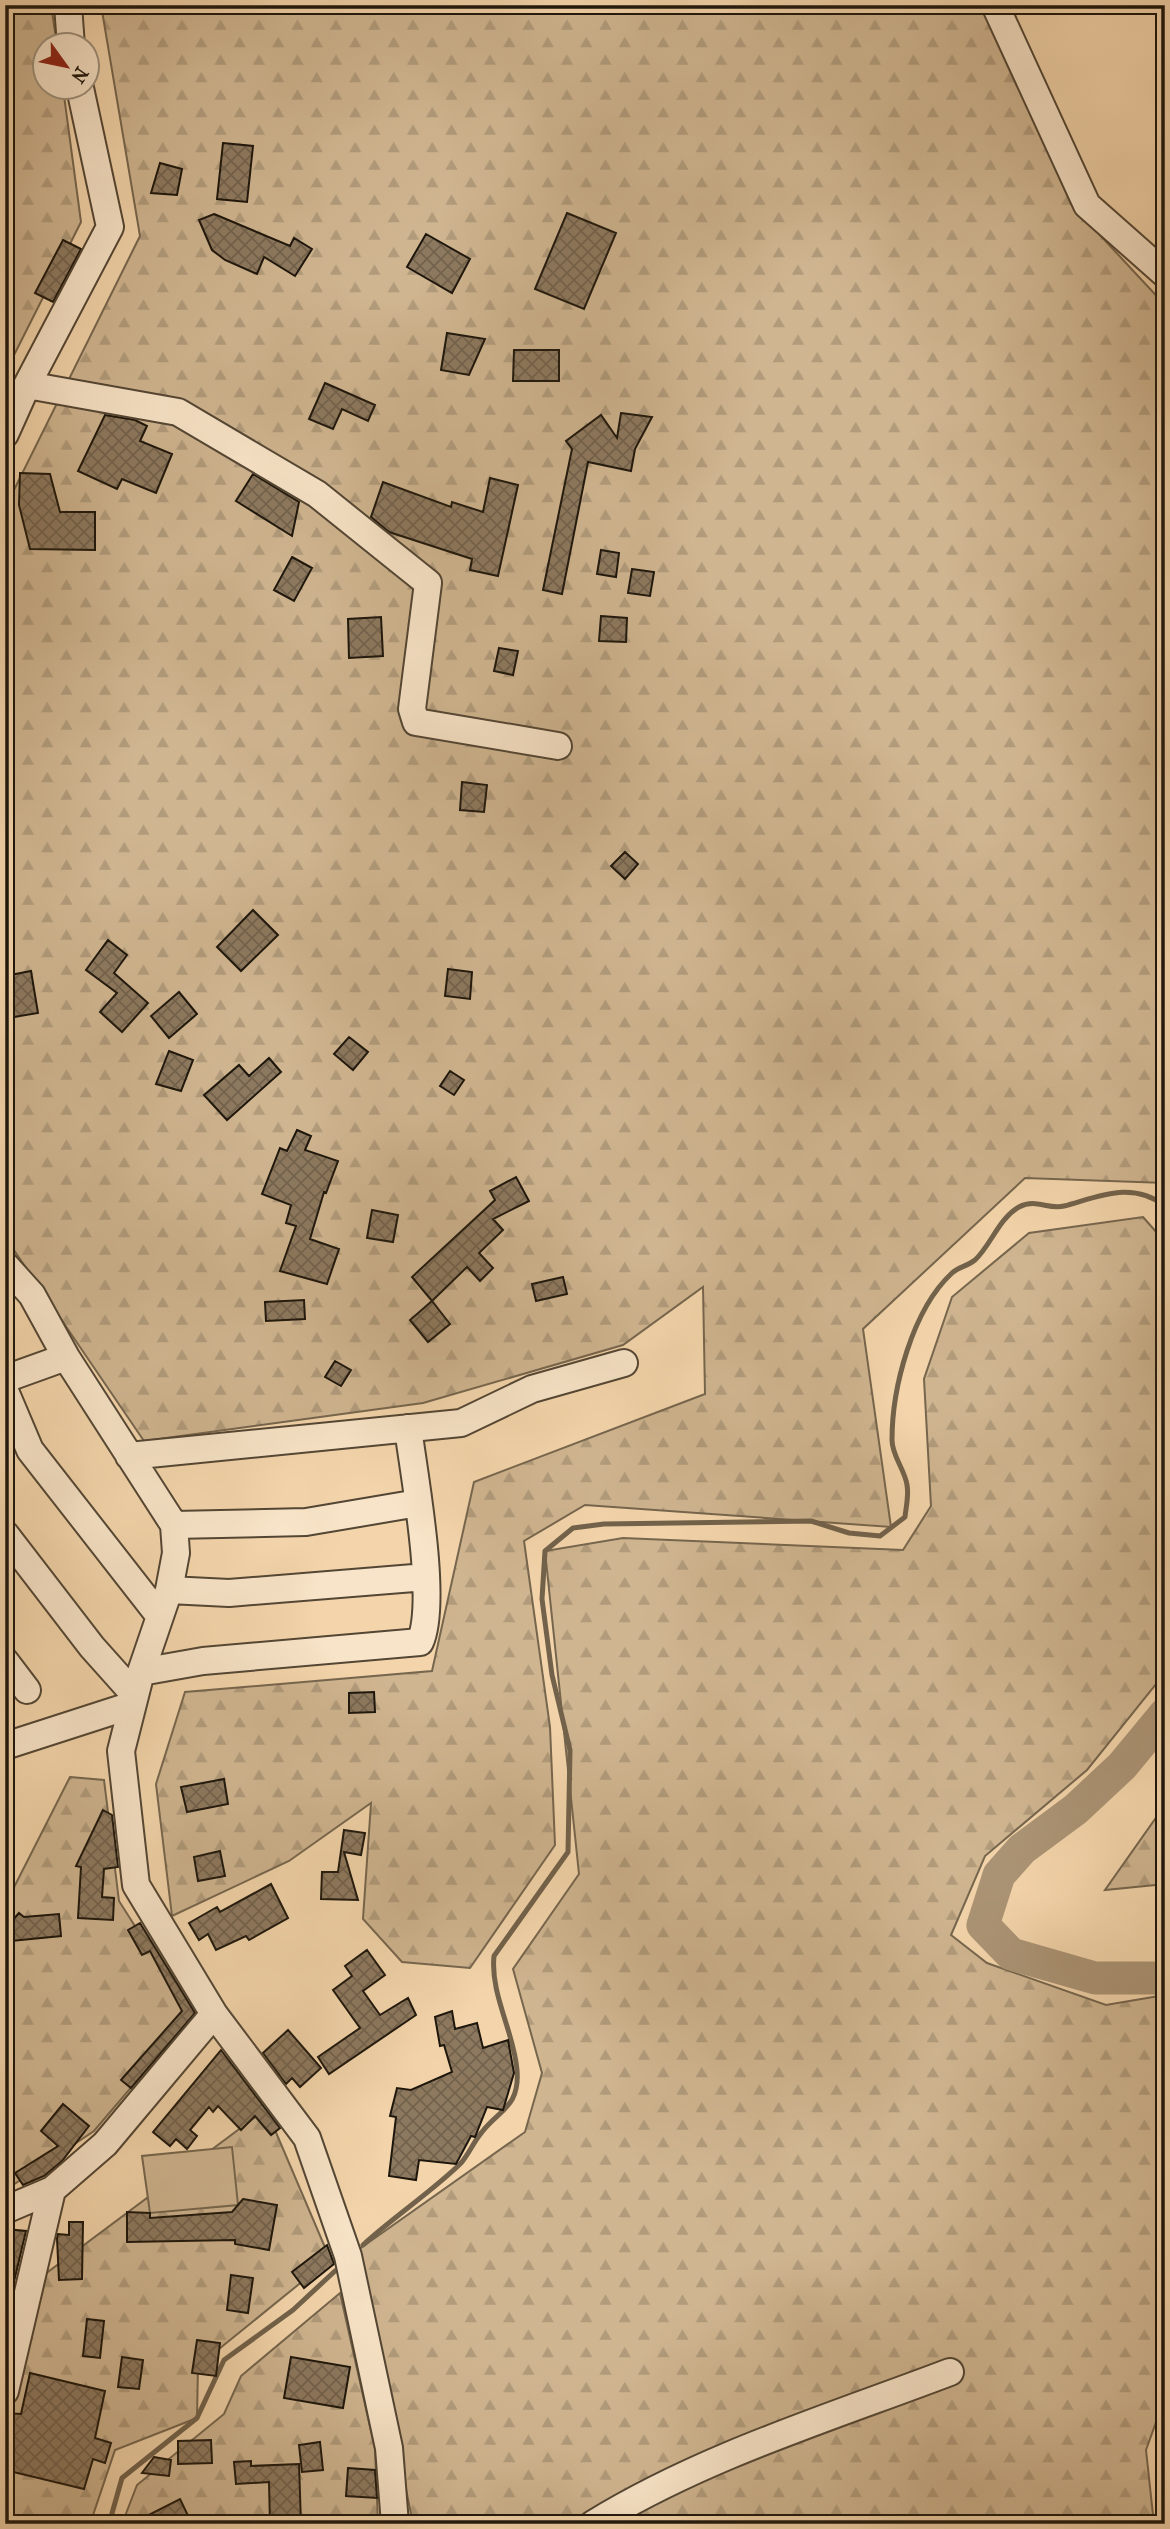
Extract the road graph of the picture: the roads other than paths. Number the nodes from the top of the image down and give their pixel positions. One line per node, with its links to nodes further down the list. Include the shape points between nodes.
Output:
1 (68, 5): 3 (street)
2 (995, 5): 5 (street, via 1087,205)
3 (70, 32)
4 (83, 102): 6 (street, via 110,227)
5 (1165, 274)
6 (27, 385): 7 (street); 8 (street, via 178,412 317,494 428,583 412,709 416,722)
7 (5, 434)
8 (558, 746)
9 (5, 1265): 10 (street, via 32,1295)
10 (66, 1357): 12 (street); 15 (street)
11 (624, 1363): 14 (street, via 532,1389 461,1423)
12 (5, 1379)
13 (5, 1391): 20 (street, via 30,1450)
14 (408, 1428): 15 (street); 16 (street)
15 (129, 1456): 17 (street)
16 (418, 1503): 17 (street, via 306,1522); 19 (street)
17 (174, 1525): 20 (street, via 176,1553)
18 (5, 1534): 23 (street, via 92,1647)
19 (426, 1577): 20 (street); 23 (street, via 420,1642 204,1661)
20 (163, 1602): 23 (street)
21 (5, 1661): 22 (street)
22 (27, 1690)
23 (136, 1690): 24 (street); 25 (street, via 121,1760 136,1885)
24 (5, 1746)
25 (214, 2014): 26 (street, via 105,2144); 30 (street, via 307,2138 348,2256 389,2448)
26 (52, 2190): 27 (street); 29 (street)
27 (5, 2210)
28 (950, 2372): 31 (street, via 742,2449 639,2496)
29 (5, 2389)
30 (395, 2524)
31 (593, 2524)

